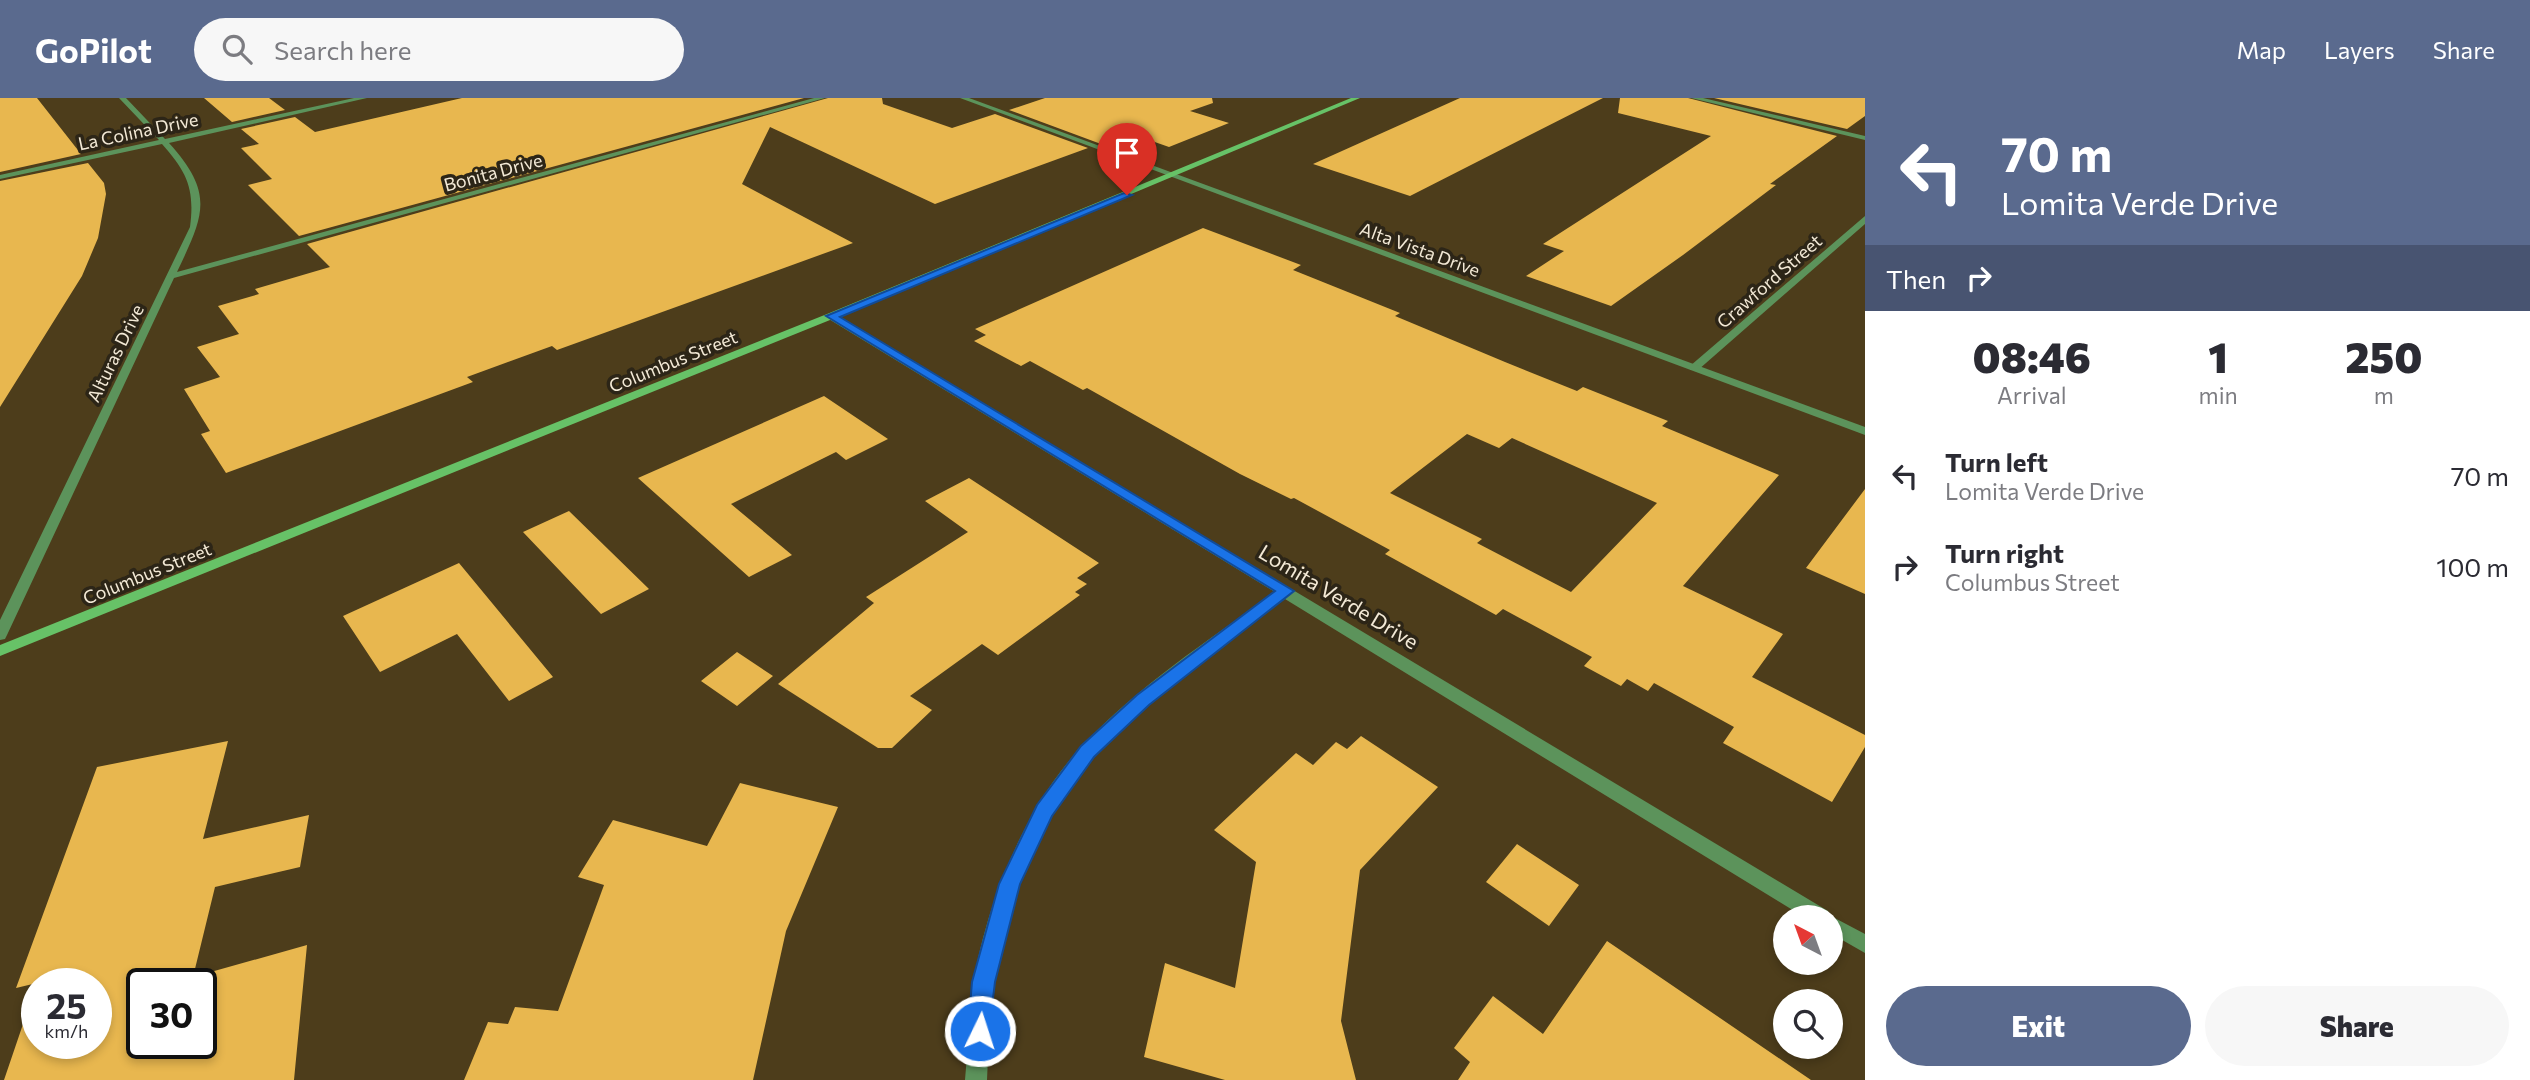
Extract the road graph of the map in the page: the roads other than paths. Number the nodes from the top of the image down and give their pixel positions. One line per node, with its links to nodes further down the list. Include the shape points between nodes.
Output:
1 (122, 98): 8 (street, Alturas Drive)
2 (364, 98): 8 (street, La Colina Drive)
3 (821, 98): 12 (street, Bonita Drive)
4 (963, 98): 9 (street, Alta Vista Drive)
5 (1357, 98): 9 (main road, Columbus Street)
6 (1694, 98): 7 (street)
7 (1865, 138)
8 (162, 142): 10 (street, La Colina Drive); 12 (street, Alturas Drive, via 183,166 197,204 194,227)
9 (1176, 175): 13 (main road, Columbus Street); 14 (street, Alta Vista Drive)
10 (0, 177)
11 (1865, 219): 14 (street, Crawford Street)
12 (172, 276): 17 (street, Alturas Drive)
13 (831, 316): 16 (street, Lomita Verde Drive); 18 (main road, Columbus Street)
14 (1694, 368): 15 (street, Alta Vista Drive)
15 (1865, 431)
16 (1286, 591): 19 (street, Lomita Verde Drive); 22 (street, via 1143,700 1087,751 1044,811 1009,884 987,970)
17 (0, 635)
18 (0, 651)
19 (1801, 905)
20 (1843, 931): 21 (street)
21 (1865, 944)
22 (976, 1080)

